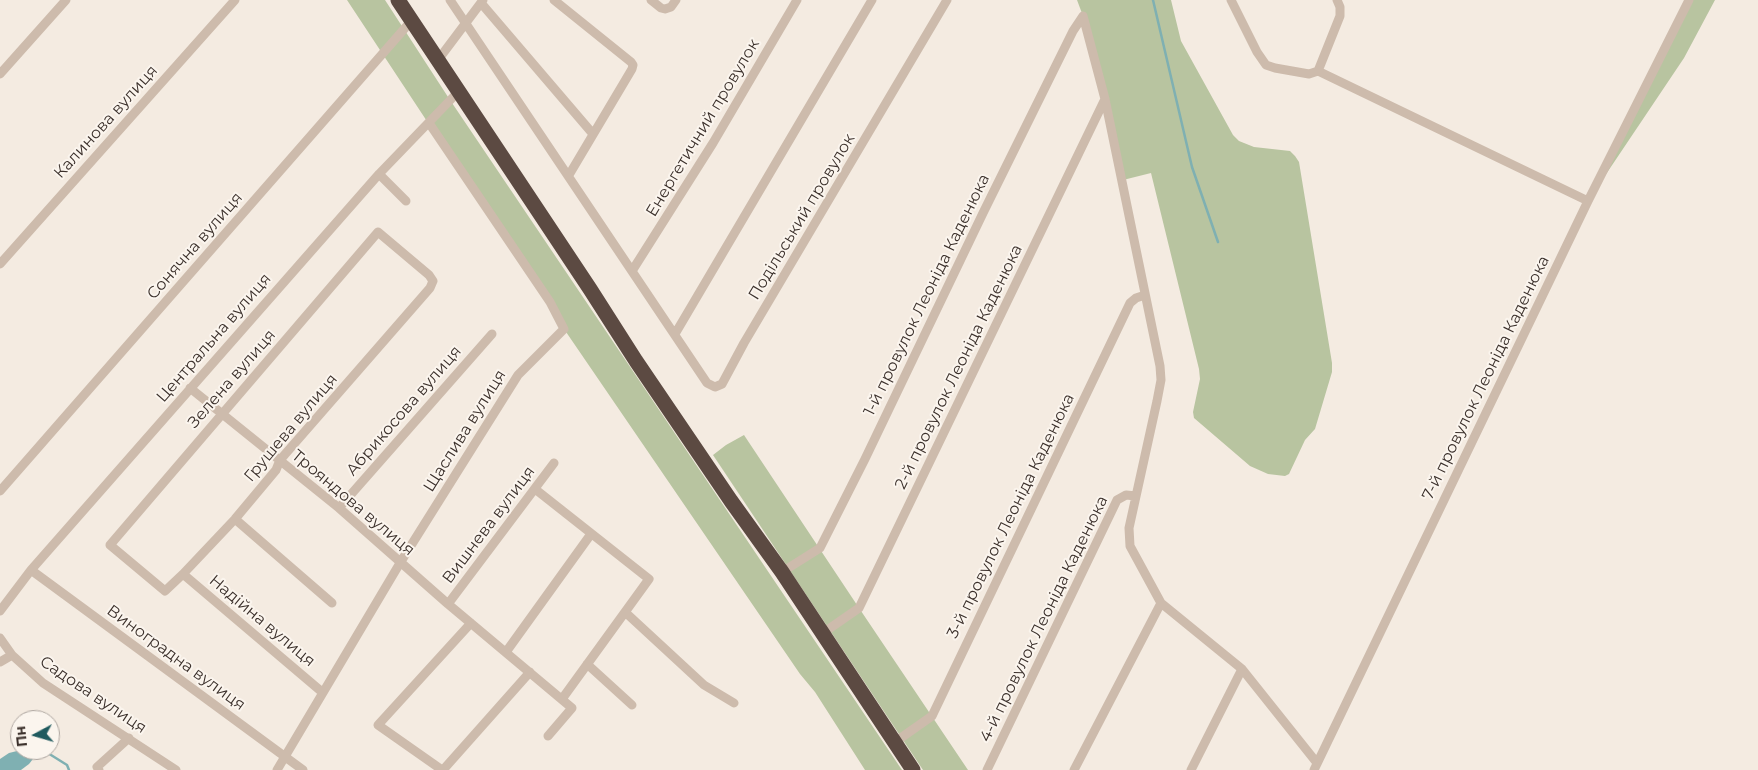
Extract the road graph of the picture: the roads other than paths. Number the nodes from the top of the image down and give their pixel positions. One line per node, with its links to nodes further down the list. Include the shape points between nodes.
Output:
1 (66, 0): 19 (street)
2 (234, 0): 29 (street, Калинова вулиця)
3 (398, 0): 15 (highway)
4 (450, 0): 16 (street, Подільський провулок)
5 (554, 0): 23 (street, via 633,65)
6 (651, 0): 7 (street, via 666,9 671,8)
7 (676, 0)
8 (797, 0): 30 (street, Енергетичний провулок, via 713,143)
9 (872, 0): 33 (street)
10 (946, 0): 33 (street, Подільський провулок, via 722,384 715,387 707,383)
11 (1231, 0): 18 (street, via 1266,65 1308,74)
12 (1337, 0): 18 (street, via 1340,16)
13 (1689, 0): 27 (street, 7-й провулок Леоніда Каденюка)
14 (482, 2): 16 (street); 23 (street)
15 (412, 20): 17 (highway); 39 (street, Сонячна вулиця)
16 (466, 23): 17 (street); 25 (street, Подільський провулок)
17 (438, 60): 20 (highway)
18 (1318, 72): 27 (street)
19 (0, 74)
20 (459, 91): 22 (street, Центральна вулиця); 47 (highway, via 636,361)
21 (1105, 99): 31 (street); 47 (street, 1-й провулок Леоніда Каденюка, via 1083,16 820,548); 55 (street, 2-й провулок Леоніда Каденюка, via 859,608)
22 (429, 122): 24 (street, Центральна вулиця); 45 (street, Щаслива вулиця, via 550,302 564,329 518,376)
23 (593, 134): 25 (street)
24 (378, 174): 26 (street); 34 (street, Центральна вулиця)
25 (569, 175): 30 (street, Подільський провулок)
26 (406, 201)
27 (1588, 201): 71 (street, 7-й провулок Леоніда Каденюка)
28 (378, 232): 35 (street, Зелена вулиця); 36 (street, Грушева вулиця, via 429,276 432,281 430,288)
29 (0, 264)
30 (632, 270): 33 (street, Подільський провулок)
31 (1145, 295): 40 (street, via 1160,380); 69 (street, 3-й провулок Леоніда Каденюка, via 1130,303 932,716)
32 (492, 334): 41 (street, Абрикосова вулиця)
33 (675, 334)
34 (190, 388): 35 (street, Трояндова вулиця); 46 (street, Центральна вулиця)
35 (223, 412): 36 (street, Трояндова вулиця); 44 (street, Зелена вулиця)
36 (280, 460): 41 (street, Трояндова вулиця); 42 (street, Грушева вулиця, via 276,470)
37 (554, 463): 38 (street, Вишнева вулиця)
38 (535, 489): 43 (street); 51 (street, Вишнева вулиця)
39 (0, 491)
40 (1136, 496): 50 (street, via 1129,541); 78 (street, 4-й провулок Леоніда Каденюка, via 1126,495 1118,500)
41 (339, 508): 45 (street, Трояндова вулиця)
42 (234, 519): 48 (street, Грушева вулиця); 49 (street)
43 (591, 534): 53 (street, via 650,579); 57 (street)
44 (110, 545): 48 (street, Грушева вулиця, via 165,591)
45 (400, 563): 51 (street, Трояндова вулиця); 63 (street, Щаслива вулиця)
46 (31, 570): 52 (street, Центральна вулиця); 70 (street, Виноградна вулиця)
47 (782, 572): 55 (highway)
48 (183, 574): 63 (street, Надійна вулиця)
49 (332, 603)
50 (1161, 603): 61 (street); 79 (street)
51 (448, 604): 54 (street, Трояндова вулиця)
52 (0, 611)
53 (625, 612): 60 (street); 65 (street, via 704,685)
54 (472, 623): 57 (street, Трояндова вулиця); 77 (street, via 378,725)
55 (823, 633): 69 (highway)
56 (0, 638): 58 (street, Садова вулиця)
57 (506, 652): 62 (street, Трояндова вулиця)
58 (12, 655): 59 (street); 68 (street, Садова вулиця, via 43,683)
59 (0, 662)
60 (587, 664): 64 (street); 66 (street)
61 (1242, 669): 71 (street); 80 (street)
62 (530, 672): 64 (street, Трояндова вулиця); 77 (street)
63 (322, 692): 70 (street, Щаслива вулиця)
64 (562, 699): 67 (street, via 572,708)
65 (734, 703)
66 (632, 705)
67 (548, 736)
68 (129, 738): 73 (street, via 97,767); 74 (street, Садова вулиця)
69 (895, 742): 72 (highway)
70 (284, 757): 75 (street, Щаслива вулиця); 76 (street, Виноградна вулиця)
71 (1315, 767)
72 (909, 768)
73 (99, 770)
74 (176, 770)
75 (277, 770)
76 (303, 770)
77 (442, 770)
78 (987, 770)
79 (1074, 770)
80 (1191, 770)

